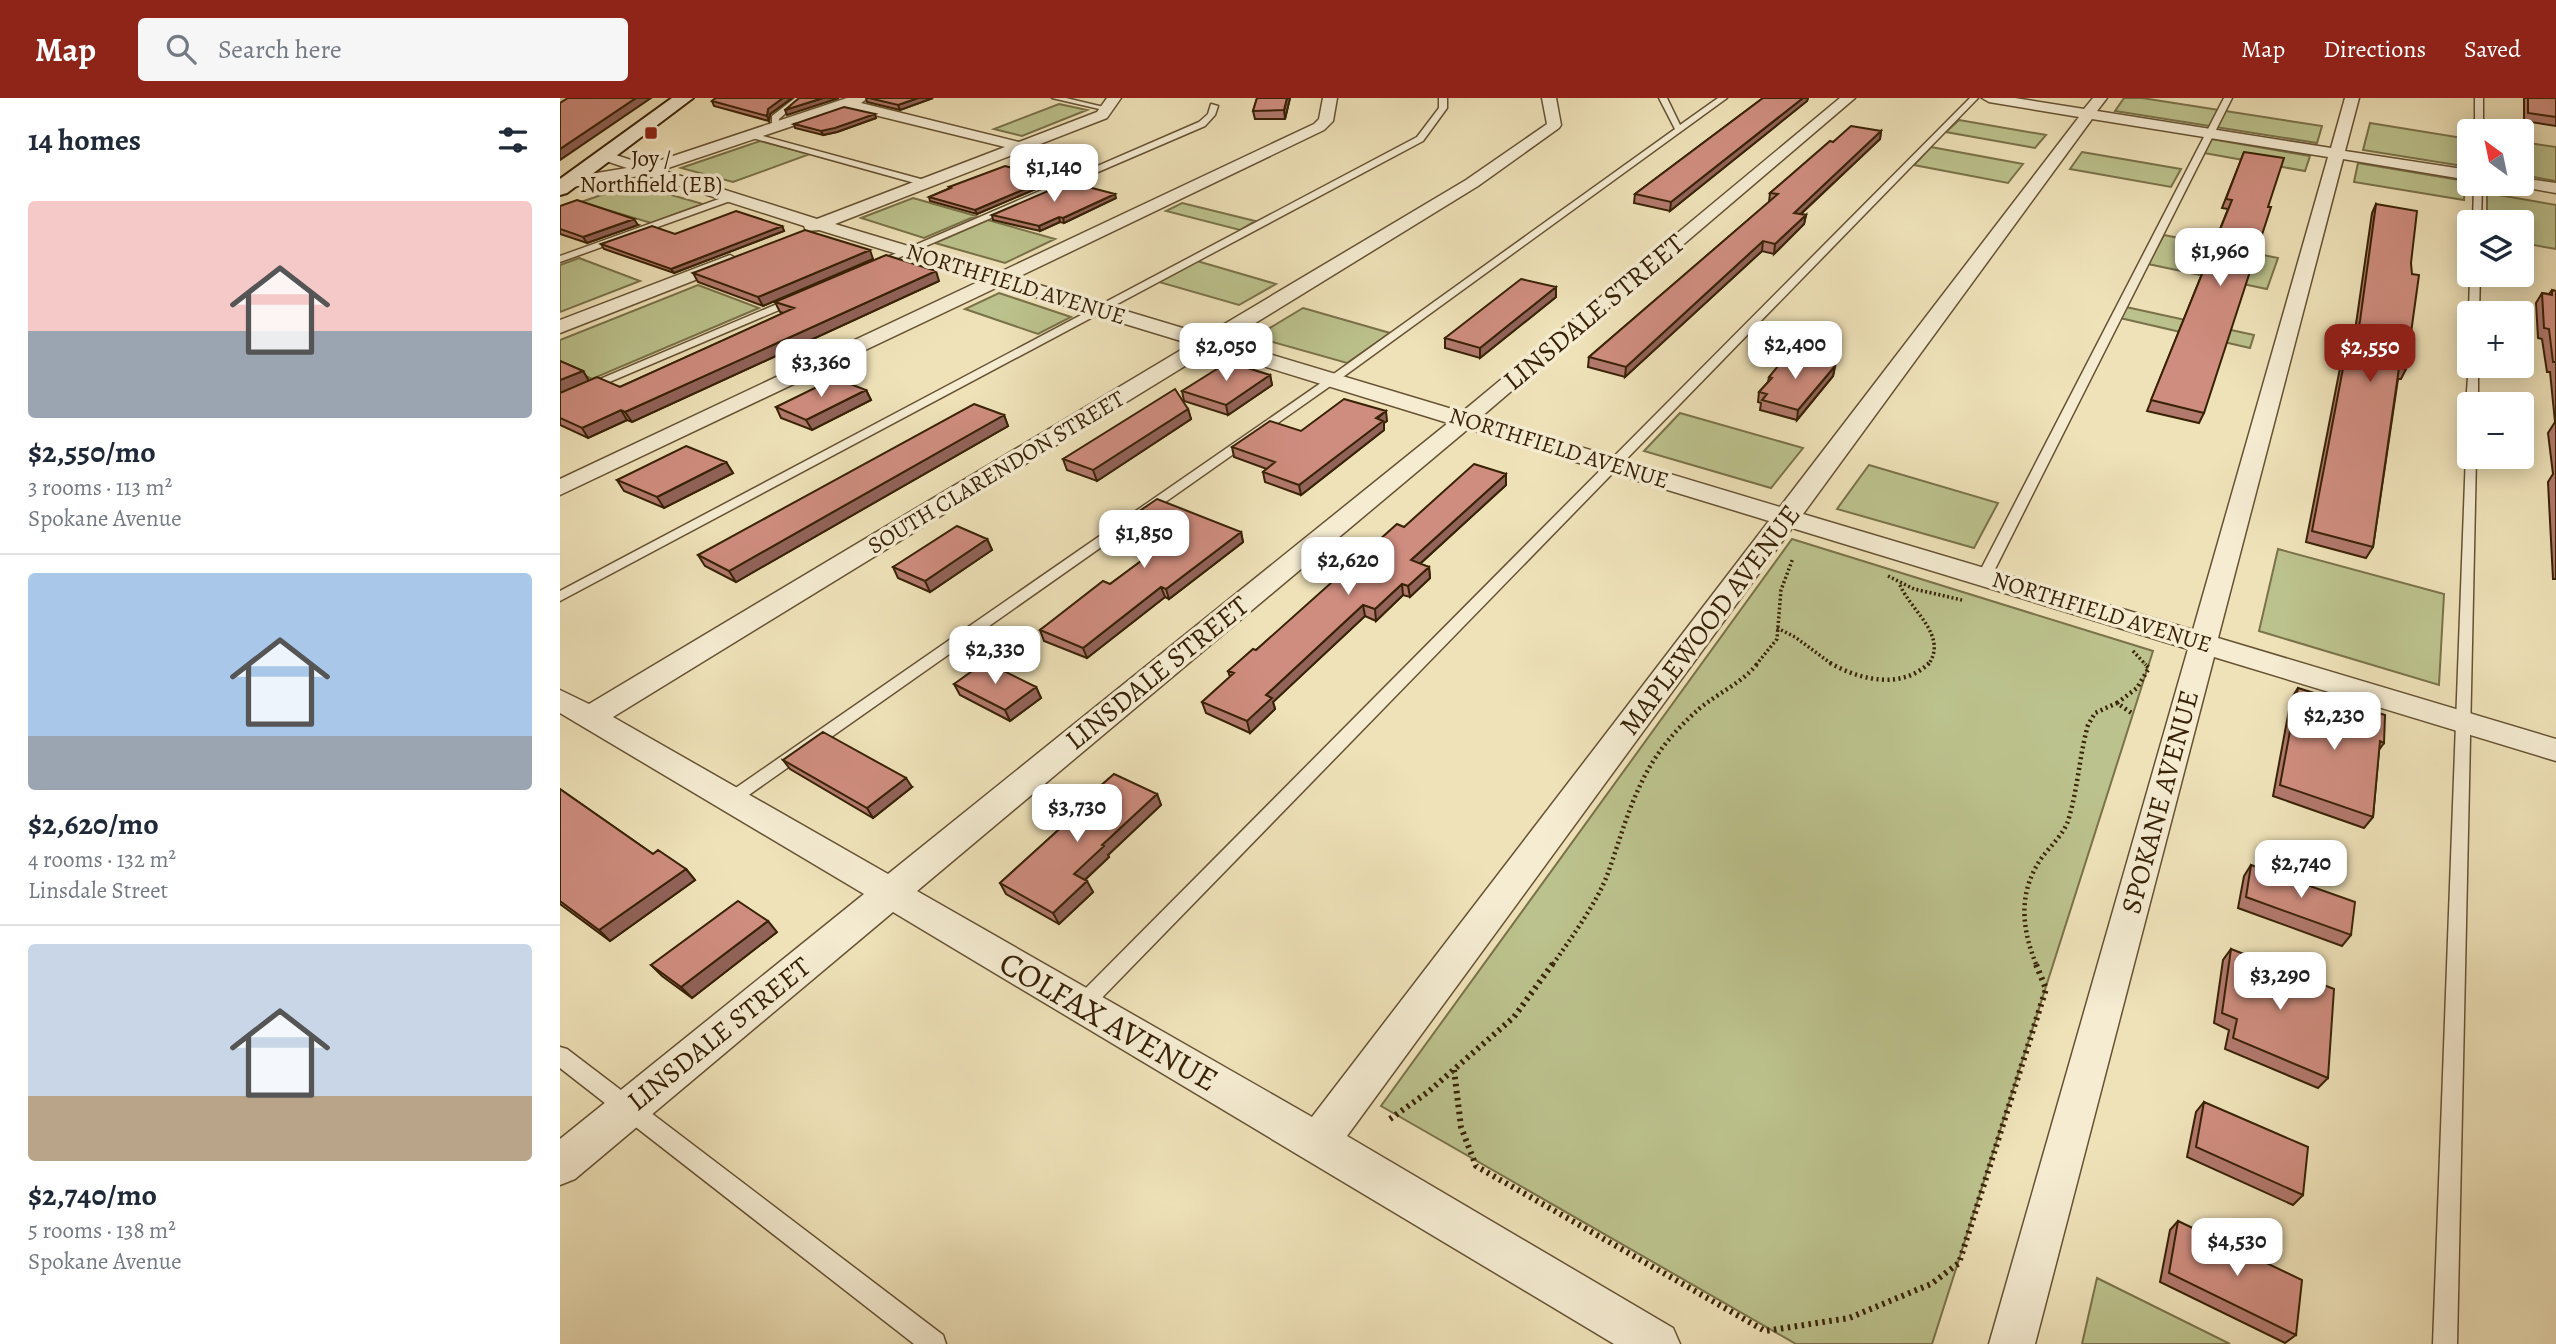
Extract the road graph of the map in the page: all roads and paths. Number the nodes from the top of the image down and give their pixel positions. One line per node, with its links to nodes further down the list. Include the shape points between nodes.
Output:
1 (684, 98): 27 (street)
2 (799, 98): 21 (lane, via 775,118)
3 (861, 98): 16 (street)
4 (1056, 98): 17 (lane)
5 (1330, 98): 41 (street, via 1326,121 1320,127)
6 (1443, 98): 43 (lane, via 1443,108 1420,139)
7 (1549, 98): 45 (street, SOUTH CLARENDON STREET, via 1554,122 1550,129 1440,203)
8 (1664, 98): 22 (lane)
9 (1723, 98): 22 (lane)
10 (1848, 98): 48 (street, LINSDALE STREET)
11 (1974, 98): 49 (lane)
12 (1989, 98): 19 (street)
13 (2228, 98): 23 (lane)
14 (2352, 98): 26 (street, SPOKANE AVENUE)
15 (2479, 98): 20 (lane)
16 (845, 103): 21 (street); 25 (street)
17 (1111, 103): 25 (street, via 1102,115)
18 (1214, 106): 37 (lane, via 1202,124)
19 (2094, 106): 23 (street); 52 (street, MAPLEWOOD AVENUE)
20 (2479, 119)
21 (775, 127): 24 (street)
22 (1679, 130): 46 (lane)
23 (2210, 133): 26 (street); 54 (lane)
24 (752, 135): 28 (street); 30 (lane)
25 (1018, 146): 30 (street)
26 (2337, 153): 29 (street); 58 (street, SPOKANE AVENUE)
27 (605, 156): 28 (street); 31 (street)
28 (646, 170): 31 (street, NORTHFIELD AVENUE); 34 (street, NORTHFIELD AVENUE)
29 (2457, 172)
30 (925, 183): 35 (street)
31 (563, 185)
32 (2534, 185): 33 (street)
33 (2556, 188)
34 (730, 198): 35 (street, NORTHFIELD AVENUE); 39 (lane)
35 (819, 225): 36 (street); 37 (street, NORTHFIELD AVENUE)
36 (788, 237)
37 (906, 251): 40 (lane); 41 (street, NORTHFIELD AVENUE)
38 (750, 252): 44 (street)
39 (560, 259)
40 (868, 268)
41 (999, 279): 43 (street, NORTHFIELD AVENUE); 51 (street)
42 (804, 295): 47 (lane)
43 (1103, 310): 45 (street, NORTHFIELD AVENUE); 56 (lane)
44 (560, 327)
45 (1211, 343): 46 (street, NORTHFIELD AVENUE); 63 (street, SOUTH CLARENDON STREET)
46 (1332, 380): 48 (street, NORTHFIELD AVENUE); 66 (lane)
47 (560, 400)
48 (1465, 420): 49 (street, NORTHFIELD AVENUE); 67 (street, LINSDALE STREET)
49 (1614, 465): 52 (street, NORTHFIELD AVENUE); 68 (lane)
50 (2470, 469): 64 (lane)
51 (560, 488)
52 (1787, 517): 54 (street, NORTHFIELD AVENUE); 73 (street, MAPLEWOOD AVENUE)
53 (1794, 555): 57 (path, via 1781,590)
54 (1984, 577): 58 (street, NORTHFIELD AVENUE)
55 (1899, 584): 57 (path, via 1934,641 1935,656 1927,667 1908,676 1889,680 1839,669 1805,642)
56 (560, 597)
57 (1777, 628): 70 (path, via 1777,639 1746,678 1700,708 1661,749 1633,797 1608,876 1569,942 1514,1017)
58 (2204, 643): 64 (street, NORTHFIELD AVENUE); 77 (street, SPOKANE AVENUE)
59 (2130, 648): 61 (path, via 2149,668 2143,684)
60 (560, 700): 63 (street, COLFAX AVENUE)
61 (2117, 703): 62 (path); 70 (path, via 2095,713 2088,725 2067,825 2028,884 2023,906 2028,944 2046,989 1959,1263 1931,1284 1849,1318 1765,1331 1476,1166 1461,1127)
62 (2133, 714)
63 (590, 718): 66 (street, COLFAX AVENUE)
64 (2463, 722): 65 (street, NORTHFIELD AVENUE); 78 (lane)
65 (2556, 750)
66 (730, 800): 67 (street, COLFAX AVENUE)
67 (889, 894): 68 (street, COLFAX AVENUE); 71 (street, LINSDALE STREET)
68 (1082, 1005): 73 (street, COLFAX AVENUE)
69 (560, 1056): 71 (lane)
70 (1454, 1070): 72 (path)
71 (627, 1109): 74 (street, LINSDALE STREET); 75 (lane)
72 (1390, 1119)
73 (1318, 1142): 76 (street, COLFAX AVENUE)
74 (560, 1165)
75 (934, 1344)
76 (1657, 1344)
77 (2012, 1344)
78 (2445, 1344)

